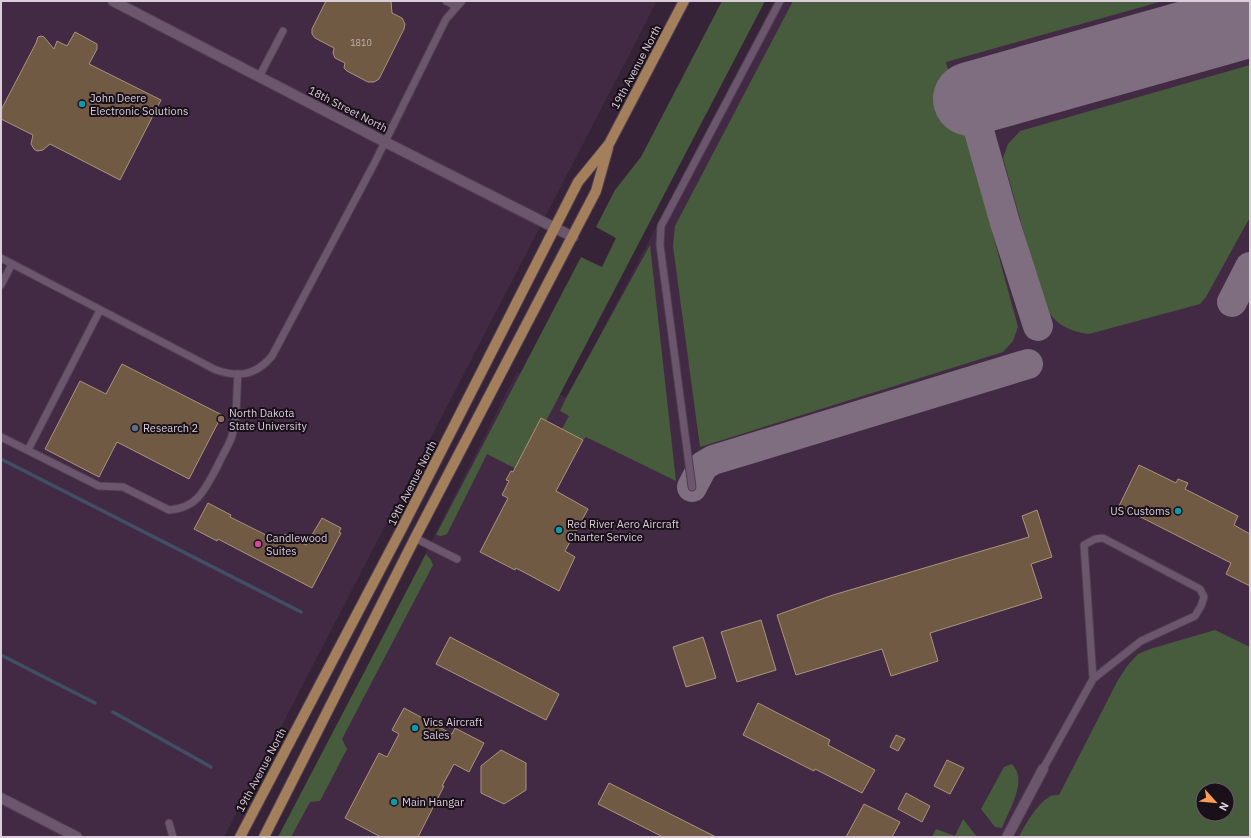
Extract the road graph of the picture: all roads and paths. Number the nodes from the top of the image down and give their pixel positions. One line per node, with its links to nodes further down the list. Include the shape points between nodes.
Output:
1 (113, 1): 9 (street, 18th Street North)
2 (446, 1): 6 (lane)
3 (462, 1): 7 (lane)
4 (684, 1): 11 (main road, 19th Avenue North)
5 (780, 1): 21 (lane, via 661,226 660,245)
6 (455, 3): 7 (lane)
7 (446, 19): 10 (lane)
8 (283, 31): 9 (lane)
9 (259, 77): 10 (street, 18th Street North)
10 (385, 142): 12 (street, 18th Street North); 18 (lane, via 272,356 257,370)
11 (609, 144): 12 (main road, 19th Avenue North, via 578,182); 13 (main road, 19th Avenue North, via 596,191)
12 (556, 228): 13 (street, 18th Street North); 30 (main road, 19th Avenue North)
13 (573, 237): 22 (main road, 19th Avenue North)
14 (1, 258): 15 (lane)
15 (12, 264): 16 (lane); 17 (lane)
16 (1, 285)
17 (100, 310): 18 (lane, via 216,370); 20 (lane)
18 (238, 374): 20 (lane, via 231,439 205,490 189,505 178,509 170,510 123,487 99,486)
19 (1, 437): 20 (lane)
20 (28, 450)
21 (692, 487)
22 (415, 538): 23 (lane); 31 (main road, 19th Avenue North)
23 (457, 559)
24 (1093, 679): 24 (lane, via 1141,641 1195,616 1204,597 1200,589 1103,538 1084,545); 25 (lane)
25 (1043, 769): 32 (street)
26 (1, 798): 28 (street)
27 (169, 823): 29 (lane)
28 (77, 837)
29 (174, 837)
30 (240, 837)
31 (264, 837)
32 (1007, 837)

